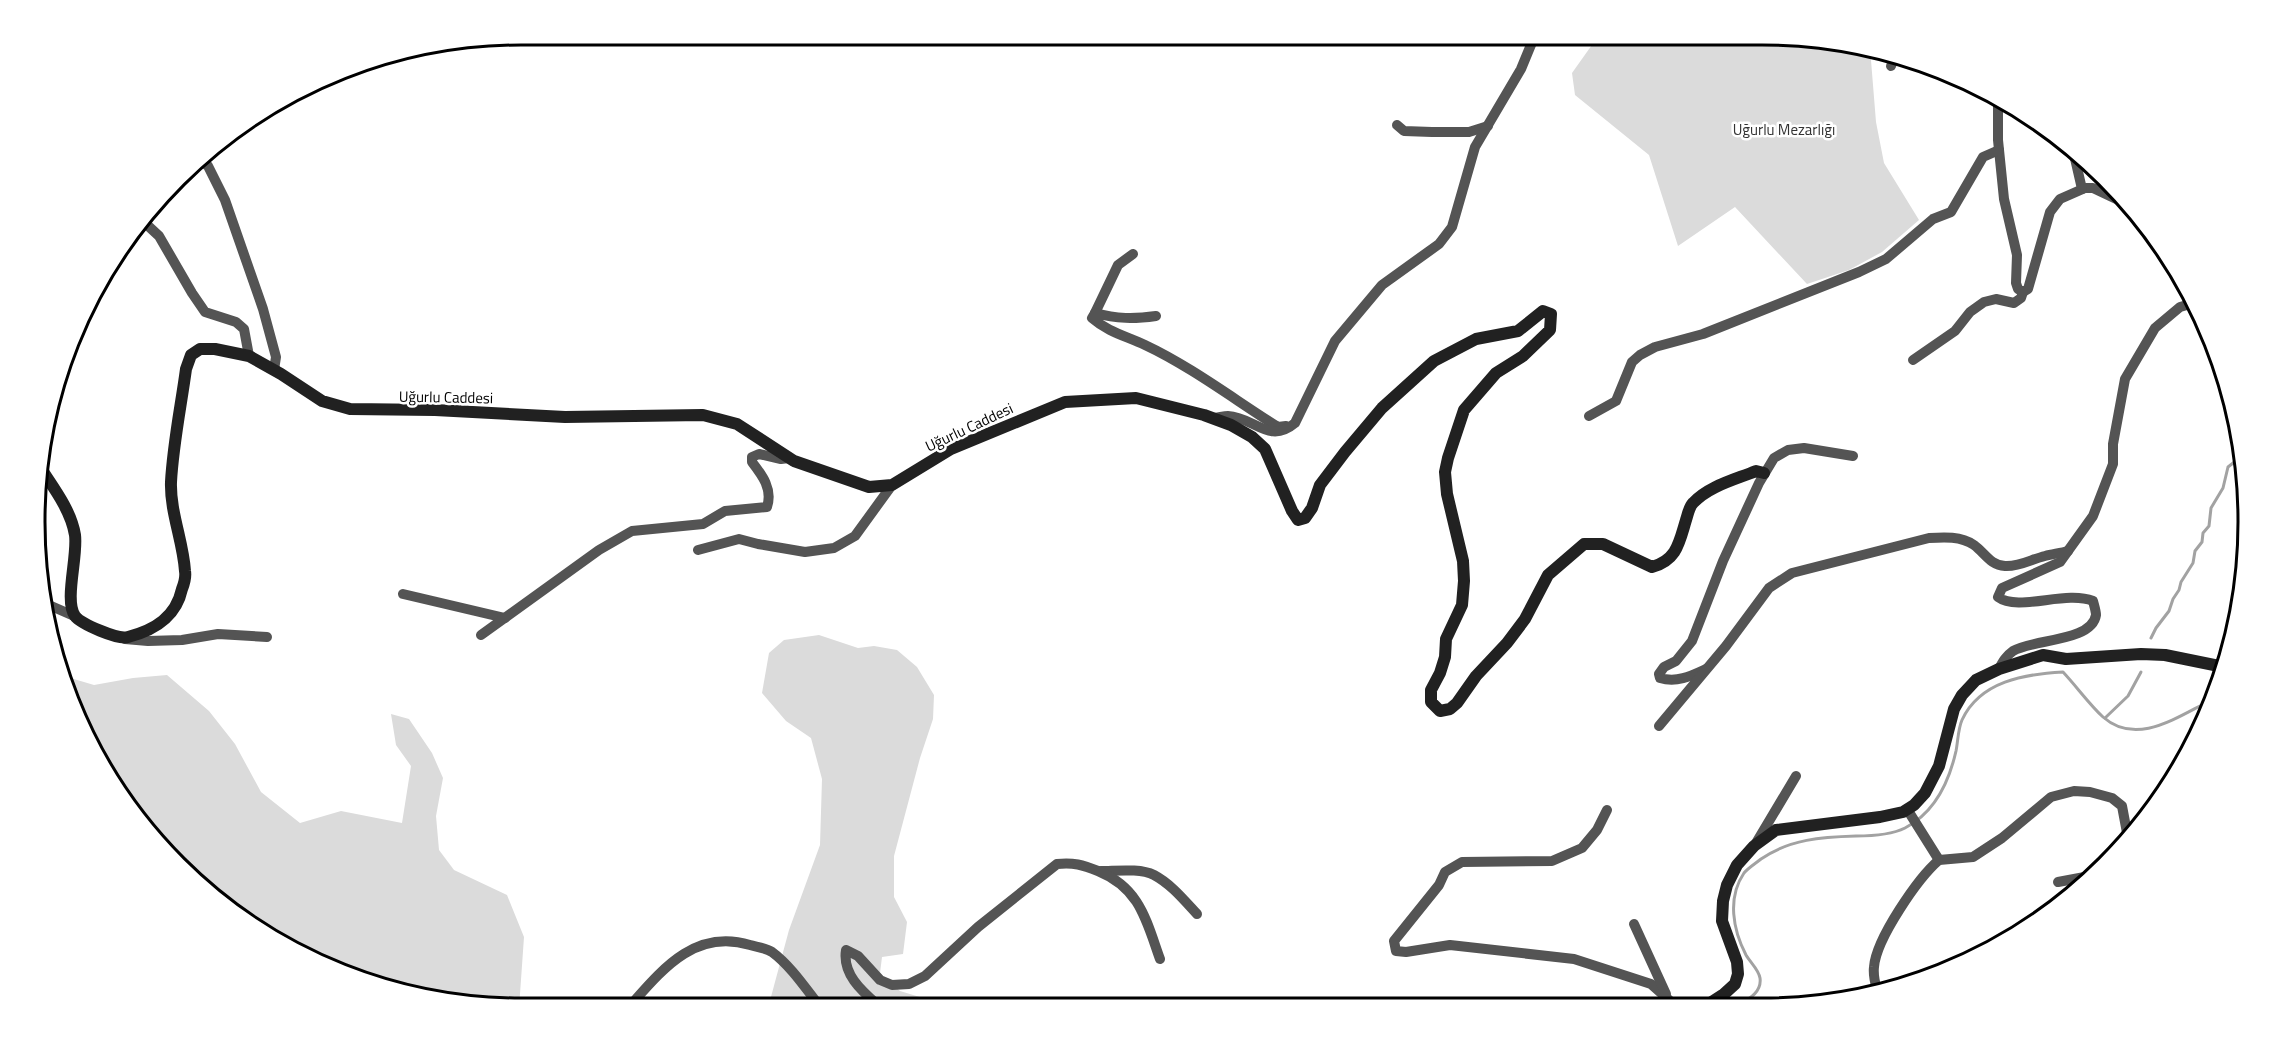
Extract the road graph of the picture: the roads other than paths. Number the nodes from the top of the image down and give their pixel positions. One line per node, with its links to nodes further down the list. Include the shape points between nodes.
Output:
1 (1531, 45): 4 (street)
2 (1998, 108): 5 (street)
3 (1397, 125): 4 (street, via 1404,131 1432,132 1469,132)
4 (1488, 126): 21 (street, via 1476,147 1452,227 1439,244 1382,285 1335,341)
5 (1999, 150): 12 (street, via 2004,200 2017,255 2016,283); 19 (street, via 1983,157 1952,212 1933,219 1886,259 1703,334 1640,355 1632,362 1616,401)
6 (2076, 163): 8 (street)
7 (206, 164): 18 (street, via 225,200 263,309 276,357)
8 (2082, 189): 9 (street, via 2093,188); 12 (street, via 2060,199 2050,212 2028,289)
9 (2108, 195)
10 (148, 225): 16 (street, via 159,236 205,312 236,322 244,329)
11 (1133, 254): 14 (street, via 1118,265)
12 (2023, 292): 17 (street, via 2014,303 1996,299 1984,302 1955,331)
13 (2186, 305): 28 (street, via 2155,328 2126,379 2113,444 2113,464 2093,516)
14 (1095, 313): 15 (street, via 1130,319); 21 (street, via 1092,318 1100,325 1145,345 1278,427)
15 (1156, 316)
16 (249, 356): 18 (street, Uğurlu Caddesi); 35 (street, Uğurlu Caddesi, via 215,349 200,349 191,355 171,482 186,574 180,601 164,622)
17 (1913, 360)
18 (274, 370): 23 (street, Uğurlu Caddesi, via 322,401 350,410 565,417 703,415 737,424)
19 (1589, 416)
20 (1212, 418): 21 (street, via 1229,416 1278,433); 24 (street, Uğurlu Caddesi, via 1251,437 1265,449 1292,511 1298,520 1305,518 1320,485 1345,452 1382,408 1434,361 1476,339 1518,331 1543,310 1551,314 1552,325 1543,337 1496,373 1464,410 1448,458 1447,494 1464,581 1462,605 1446,639 1445,657 1431,690 1431,702 1440,711 1450,710 1457,703 1525,619 1548,575 1584,544 1603,544 1652,567 1668,561 1677,549 1690,505 1706,491 1756,471); 26 (street, Uğurlu Caddesi, via 1136,398 1065,402 951,449)
21 (1292, 426)
22 (1853, 456): 24 (street, via 1804,448 1788,450 1774,458)
23 (789, 458): 26 (street, Uğurlu Caddesi, via 869,487); 32 (street, via 759,454 752,457 769,488 767,507 725,511 702,524 632,531)
24 (1764, 473): 37 (street, via 1692,640 1659,674 1669,681)
25 (47, 478): 31 (street, via 67,510 75,535 69,599)
26 (892, 485): 27 (street, via 855,536 834,548 805,552 739,539)
27 (698, 550)
28 (2068, 551): 37 (street, via 2004,566 1962,540 1929,538 1792,573 1769,588); 38 (street, via 2060,562 2002,588 1998,597 2004,602 2016,602 2082,596 2093,601 2094,619 2082,633 2015,650 2004,658)
29 (403, 594): 32 (street)
30 (53, 607): 31 (street)
31 (74, 616): 35 (street, via 89,627)
32 (505, 618): 33 (street)
33 (481, 635)
34 (267, 637): 35 (street, via 218,634 182,640)
35 (124, 639)
36 (2216, 665): 38 (street, via 2165,655 2066,659 2043,655)
37 (1709, 667): 39 (street)
38 (1999, 669): 42 (street, via 1976,680 1962,695 1932,780)
39 (1659, 726)
40 (1796, 776): 44 (street)
41 (1607, 810): 56 (street, via 1582,848 1552,861 1483,860 1454,867 1394,941 1396,951 1450,945 1574,959 1651,984)
42 (1910, 813): 44 (street, via 1776,830); 45 (street)
43 (2126, 829): 45 (street, via 2122,806 2112,798 2074,791 2051,797 1973,857)
44 (1754, 846): 58 (street, via 1737,865 1723,901 1722,921 1738,974 1735,984)
45 (1940, 860): 52 (street, via 1886,932 1877,950)
46 (1097, 871): 49 (street, via 1152,874 1178,893); 51 (street, via 1109,875 1137,900); 55 (street, via 1073,862 1057,864 978,927 925,976 909,984 892,985 880,980 858,956 846,950 844,962 858,988)
47 (2078, 878): 48 (street)
48 (2058, 882)
49 (1197, 914)
50 (1634, 924): 57 (street)
51 (1160, 959)
52 (1876, 984)
53 (637, 998): 54 (street, via 687,950 713,941 736,940 770,951)
54 (813, 998)
55 (870, 998)
56 (1666, 998)
57 (1668, 998)
58 (1718, 998)

